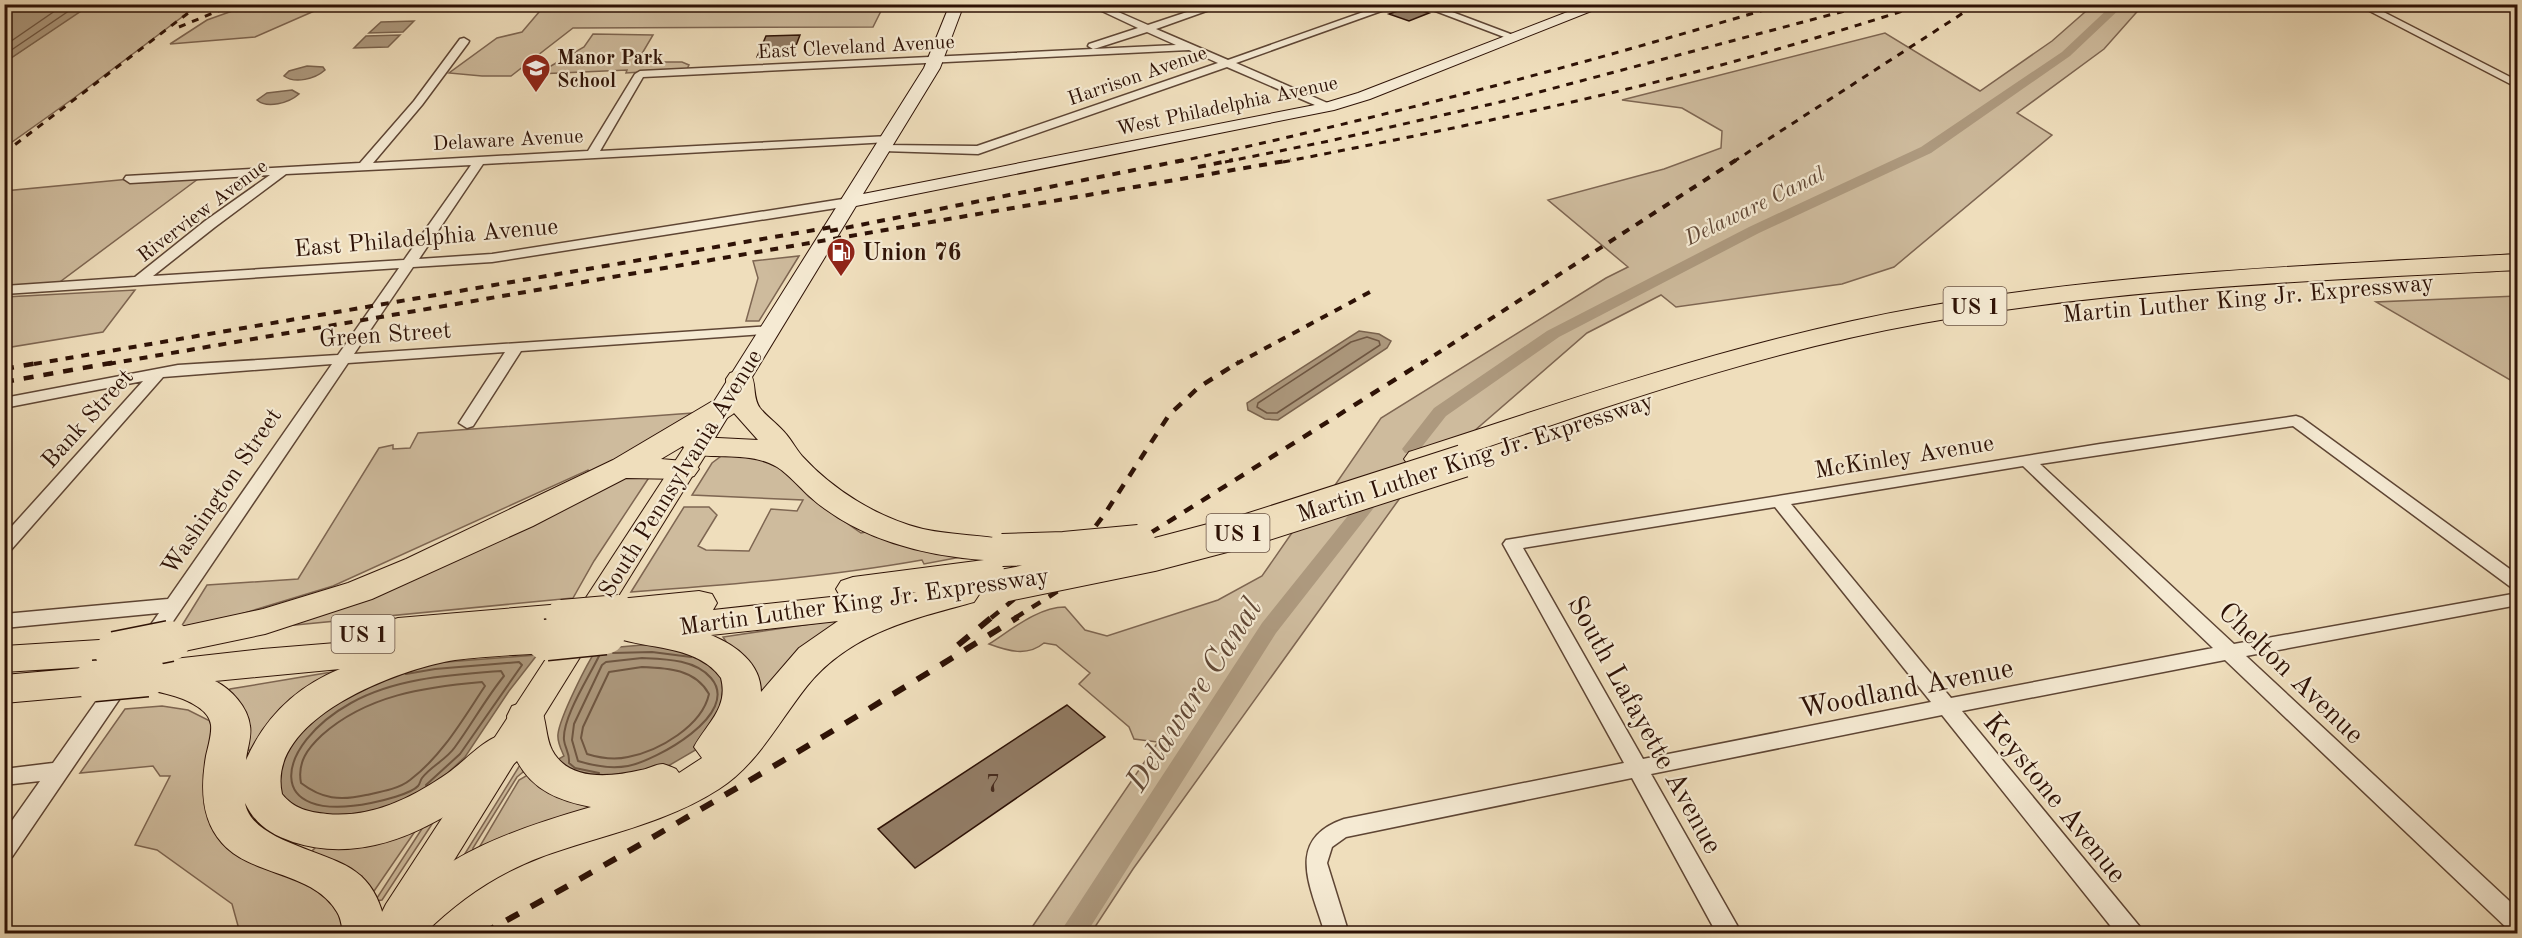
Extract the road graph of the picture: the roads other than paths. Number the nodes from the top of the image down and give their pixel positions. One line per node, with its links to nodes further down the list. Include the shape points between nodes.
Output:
1 (957, 4): 13 (main road, South Pennsylvania Avenue)
2 (1092, 4): 8 (street)
3 (1222, 4): 8 (street)
4 (1397, 4): 14 (street, Harrison Avenue)
5 (1421, 4): 9 (street)
6 (1602, 4): 9 (main road, West Philadelphia Avenue)
7 (2360, 4): 15 (street)
8 (1148, 28): 11 (street); 12 (street)
9 (1516, 38): 16 (main road, West Philadelphia Avenue)
10 (464, 42): 20 (street)
11 (1191, 47): 12 (street); 14 (street)
12 (1072, 53): 13 (street, East Cleveland Avenue)
13 (934, 61): 17 (main road, South Pennsylvania Avenue); 18 (street, East Cleveland Avenue, via 641,74)
14 (1228, 63): 16 (street); 17 (street, Harrison Avenue, via 978,150)
15 (2517, 85)
16 (1328, 107): 23 (main road, West Philadelphia Avenue)
17 (886, 143): 18 (street, Delaware Avenue); 23 (main road, South Pennsylvania Avenue)
18 (592, 154): 19 (street, Delaware Avenue)
19 (479, 161): 20 (street, Delaware Avenue); 25 (street, Washington Street)
20 (363, 167): 21 (street, Delaware Avenue)
21 (290, 171): 22 (street, Delaware Avenue); 27 (street, Riverview Avenue, via 242,200)
22 (130, 179)
23 (849, 202): 25 (street, East Philadelphia Avenue, via 519,255); 29 (main road, South Pennsylvania Avenue)
24 (2517, 262): 37 (highway, Martin Luther King Jr. Expressway / US 1, via 2148,284 1922,315 1699,368)
25 (409, 263): 27 (street, East Philadelphia Avenue); 31 (street, Washington Street)
26 (2517, 278): 37 (highway, Martin Luther King Jr. Expressway / US 1, via 2168,299 1986,323 1704,384)
27 (139, 281): 28 (street, East Philadelphia Avenue)
28 (4, 290)
29 (772, 330): 30 (street, Green Street); 33 (main road, South Pennsylvania Avenue)
30 (516, 347): 31 (street, Green Street); 36 (street)
31 (342, 359): 32 (street, Green Street); 49 (street, Washington Street)
32 (158, 374): 34 (street, Green Street); 44 (street, Bank Street)
33 (740, 380): 35 (main road, South Pennsylvania Avenue); 39 (highway, via 740,401 745,410 775,439)
34 (4, 403)
35 (722, 408): 38 (main road, South Pennsylvania Avenue); 41 (highway)
36 (467, 423)
37 (1457, 455): 45 (highway, Martin Luther King Jr. Expressway / US 1, bridge, via 1146,541); 45 (highway, Martin Luther King Jr. Expressway / US 1, bridge, via 1248,531 1153,555)
38 (690, 458): 39 (highway, via 757,449); 41 (highway); 60 (main road, South Pennsylvania Avenue)
39 (788, 460): 45 (highway, via 831,499 879,527 946,545)
40 (2026, 461): 42 (street, McKinley Avenue); 46 (street, McKinley Avenue, via 2296,421); 54 (street, Chelton Avenue)
41 (621, 468): 55 (highway, via 521,519 360,591)
42 (1778, 500): 43 (street, McKinley Avenue); 59 (street, Keystone Avenue)
43 (1512, 543): 61 (street, South Lafayette Avenue)
44 (4, 547)
45 (1004, 568): 47 (highway, Martin Luther King Jr. Expressway / US 1); 51 (highway, Martin Luther King Jr. Expressway / US 1)
46 (2517, 584)
47 (962, 593): 51 (highway, Martin Luther King Jr. Expressway / US 1); 68 (highway, via 888,612 849,630 804,664 727,761 681,792 500,856 442,890)
48 (2517, 600): 54 (street, Woodland Avenue)
49 (174, 605): 50 (street); 62 (street, Washington Street)
50 (4, 621)
51 (620, 625): 52 (highway, Martin Luther King Jr. Expressway / US 1, bridge); 60 (highway, via 704,646 718,653 737,672 741,709 710,752 650,785 626,790 586,790 568,786 545,771 530,742)
52 (554, 628): 53 (highway, Martin Luther King Jr. Expressway / US 1); 55 (highway, Martin Luther King Jr. Expressway / US 1, via 297,640)
53 (447, 649): 55 (highway, Martin Luther King Jr. Expressway / US 1, via 284,660); 60 (highway, via 362,674 302,710 277,737 262,766 260,787 274,814 286,822 318,831 351,831 410,816 448,797 480,772)
54 (2232, 652): 59 (street, Woodland Avenue); 65 (street, Chelton Avenue)
55 (160, 655): 57 (highway, Martin Luther King Jr. Expressway / US 1, bridge); 66 (highway, via 192,687 224,708 231,726 223,793 231,823 256,846 340,882 355,899)
56 (4, 659): 57 (highway, Martin Luther King Jr. Expressway / US 1)
57 (104, 667): 58 (highway, Martin Luther King Jr. Expressway / US 1)
58 (4, 689)
59 (1948, 707): 61 (street, Woodland Avenue); 71 (street, Keystone Avenue)
60 (516, 732): 67 (main road, South Pennsylvania Avenue)
61 (1639, 768): 69 (street, Woodland Avenue, via 1344,828 1331,834 1322,843 1316,863); 70 (street, South Lafayette Avenue)
62 (59, 771): 63 (street); 64 (street, Washington Street)
63 (4, 777)
64 (4, 850)
65 (2517, 924)
66 (366, 933)
67 (388, 933)
68 (394, 933)
69 (1338, 933)
70 (1730, 933)
71 (2132, 933)

